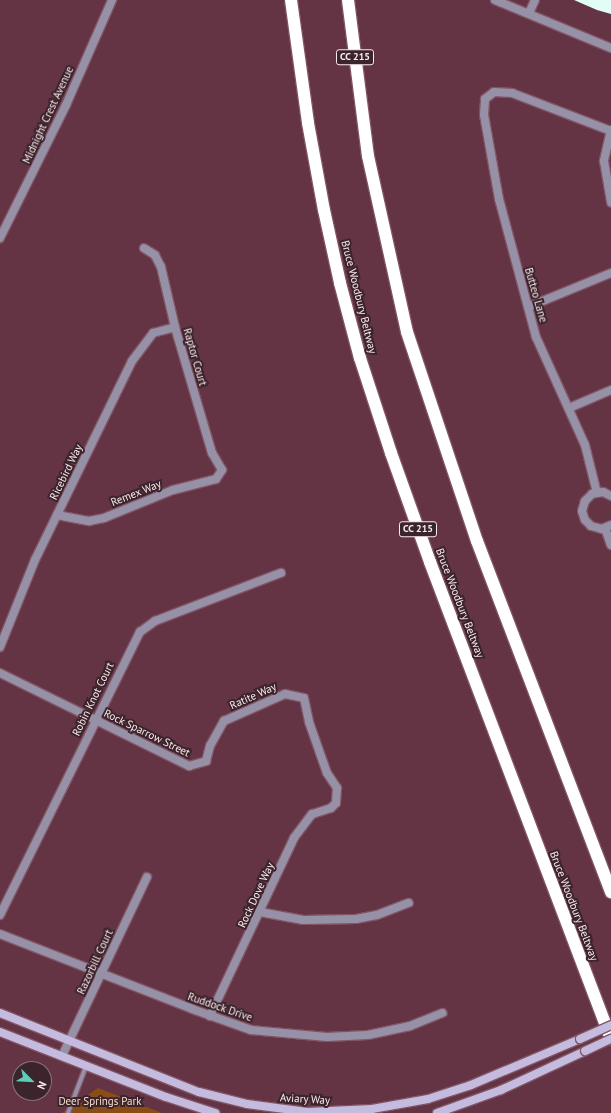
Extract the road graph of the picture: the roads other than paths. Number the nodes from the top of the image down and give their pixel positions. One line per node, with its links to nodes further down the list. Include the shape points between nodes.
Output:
1 (112, 0): 10 (street, Midnight Crest Avenue, via 66,105)
2 (291, 0): 41 (highway, Bruce Woodbury Beltway / CC 215, via 320,188 340,283 360,358 390,453 430,562)
3 (348, 0): 30 (highway, CC 215, via 368,156 407,332 477,541)
4 (495, 0): 6 (street)
5 (535, 0): 6 (street)
6 (529, 13): 7 (street)
7 (611, 48)
8 (611, 131): 9 (street, via 604,161); 13 (street, Butteo Lane, via 512,93 494,92 485,99 484,115 492,165)
9 (611, 202)
10 (1, 233)
11 (144, 248): 14 (street, Raptor Court, via 154,255 161,267)
12 (611, 273): 13 (street)
13 (528, 307): 16 (street, Butteo Lane, via 542,352)
14 (175, 327): 17 (street, Raptor Court, via 212,453 222,470); 20 (street, Ricebird Way, via 152,333 142,344)
15 (611, 390): 16 (street)
16 (569, 408): 18 (street, Butteo Lane, via 590,459)
17 (219, 475): 20 (street, Remex Way, via 216,479 173,490 104,518 89,521)
18 (597, 493): 19 (street); 21 (street, via 585,500 583,516 591,526)
19 (611, 496)
20 (57, 515): 24 (street, Ricebird Way, via 35,560)
21 (608, 527): 22 (street)
22 (611, 545)
23 (281, 573): 26 (street, Robin Knot Court, via 147,626 133,641)
24 (0, 647)
25 (0, 673): 26 (street, Rock Sparrow Street)
26 (95, 719): 27 (street, Rock Sparrow Street, via 183,764); 33 (street, Robin Knot Court)
27 (198, 765): 28 (street, Ratite Way, via 206,761 210,746 224,721 285,694 295,695 304,698 308,704 309,722 327,773 337,788)
28 (337, 799): 32 (street, Rock Dove Way, via 331,808 312,814 301,827)
29 (147, 877): 35 (street, Razorbill Court)
30 (611, 892)
31 (409, 903): 32 (street, via 377,915 341,920 303,920)
32 (260, 912): 38 (street, Rock Dove Way)
33 (0, 915)
34 (0, 934): 35 (street, Ruddock Drive)
35 (101, 973): 38 (street, Ruddock Drive); 42 (street, Razorbill Court)
36 (0, 1013): 42 (main road, Aviary Way)
37 (443, 1013): 38 (street, Ruddock Drive, via 410,1026 368,1035 327,1037 251,1030)
38 (210, 1016)
39 (611, 1025): 46 (main road, Aviary Way, bridge, via 471,1086 428,1099 366,1110)
40 (0, 1032): 43 (main road)
41 (611, 1039): 49 (main road, bridge, via 501,1090)
42 (69, 1042): 43 (street, Razorbill Court); 45 (main road, Aviary Way, via 199,1092)
43 (62, 1056): 44 (main road)
44 (86, 1066): 47 (lane); 48 (main road)
45 (291, 1112): 46 (main road, Aviary Way)
46 (307, 1112)
47 (68, 1113)
48 (216, 1113)
49 (437, 1113)

